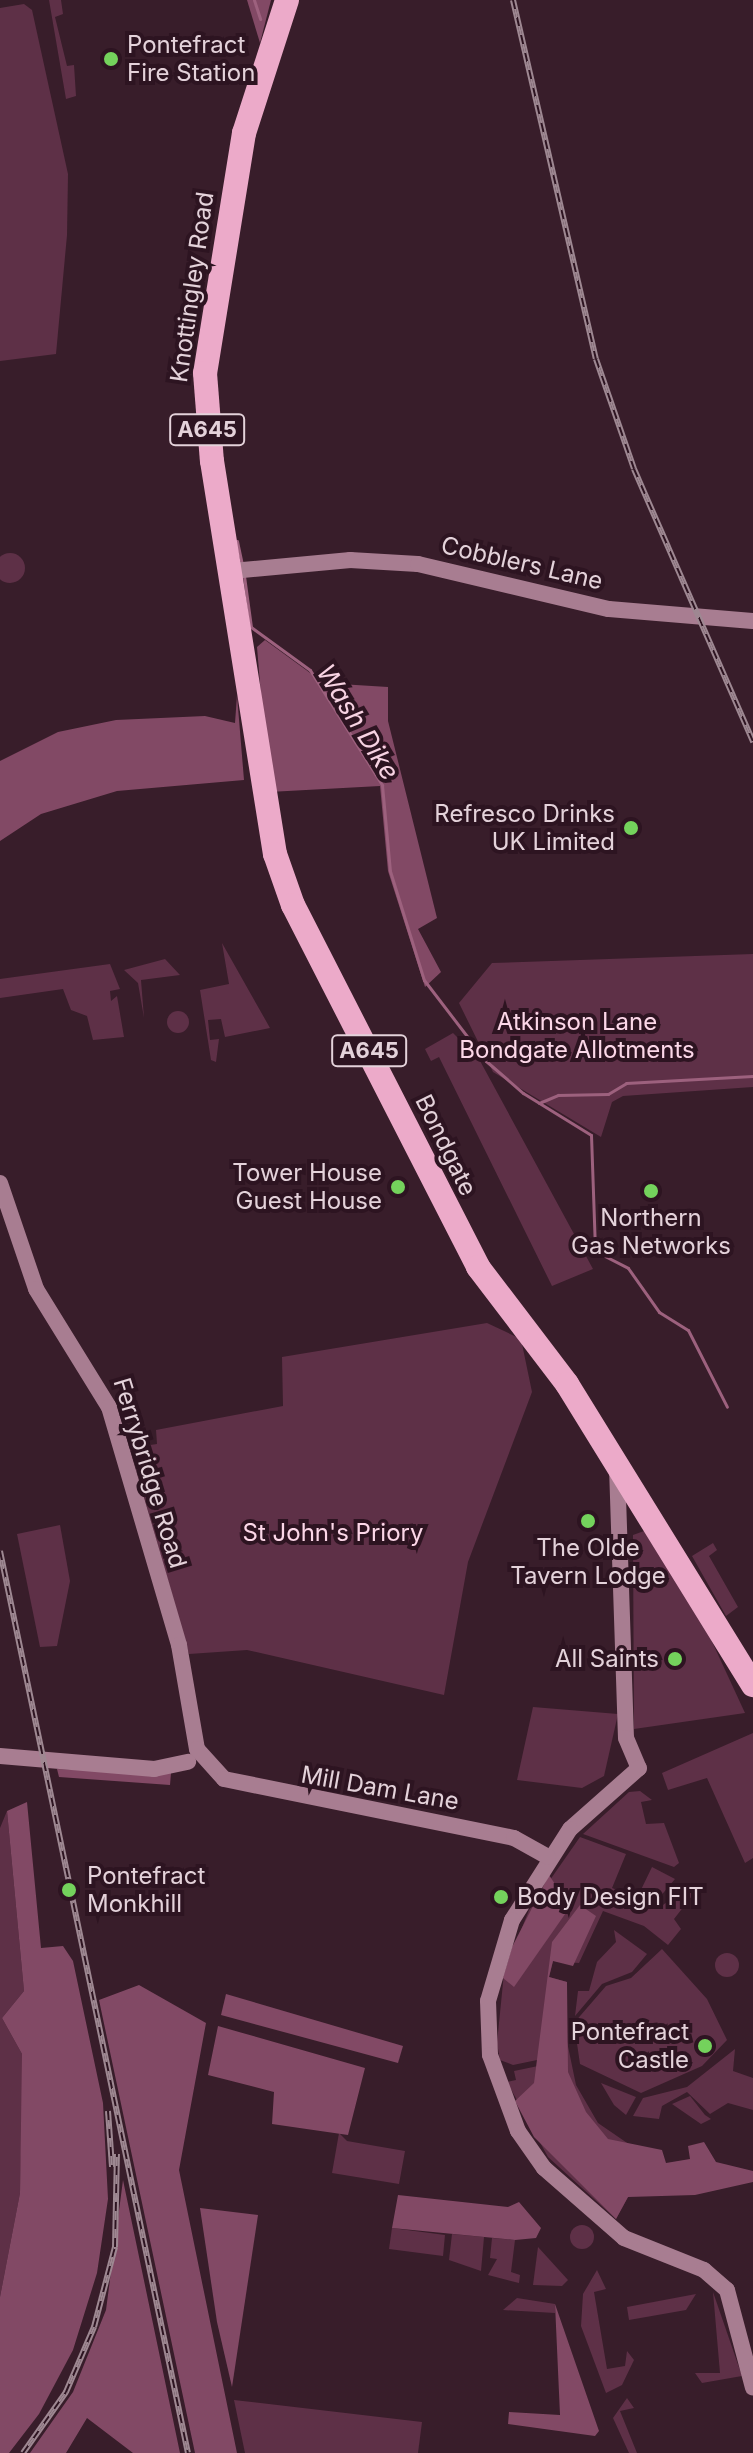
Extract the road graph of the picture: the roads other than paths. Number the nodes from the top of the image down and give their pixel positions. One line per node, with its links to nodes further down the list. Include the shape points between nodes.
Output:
1 (287, 0): 2 (highway, Knottingley Road / A645, via 244,133 205,373)
2 (240, 569): 3 (street, Cobblers Lane, via 350,560 418,564 609,609); 4 (highway, Knottingley Road / A645)
3 (753, 621)
4 (261, 778): 6 (highway, Bondgate / A645, via 293,905 454,1226)
5 (0, 1183): 11 (street, Ferrybridge Road, via 36,1289 109,1407 179,1645)
6 (617, 1467): 7 (highway, Bondgate / A645); 8 (street)
7 (641, 1508): 8 (street); 9 (highway, A645)
8 (622, 1533): 12 (street, via 626,1738 639,1768 585,1811)
9 (753, 1685)
10 (0, 1756): 11 (street, via 154,1769)
11 (197, 1758): 12 (street, Mill Dam Lane, via 224,1779 269,1792 514,1838)
12 (548, 1857): 13 (street, via 503,1940 488,2001 490,2055 509,2110 544,2168 612,2230 720,2281)
13 (753, 2388)

